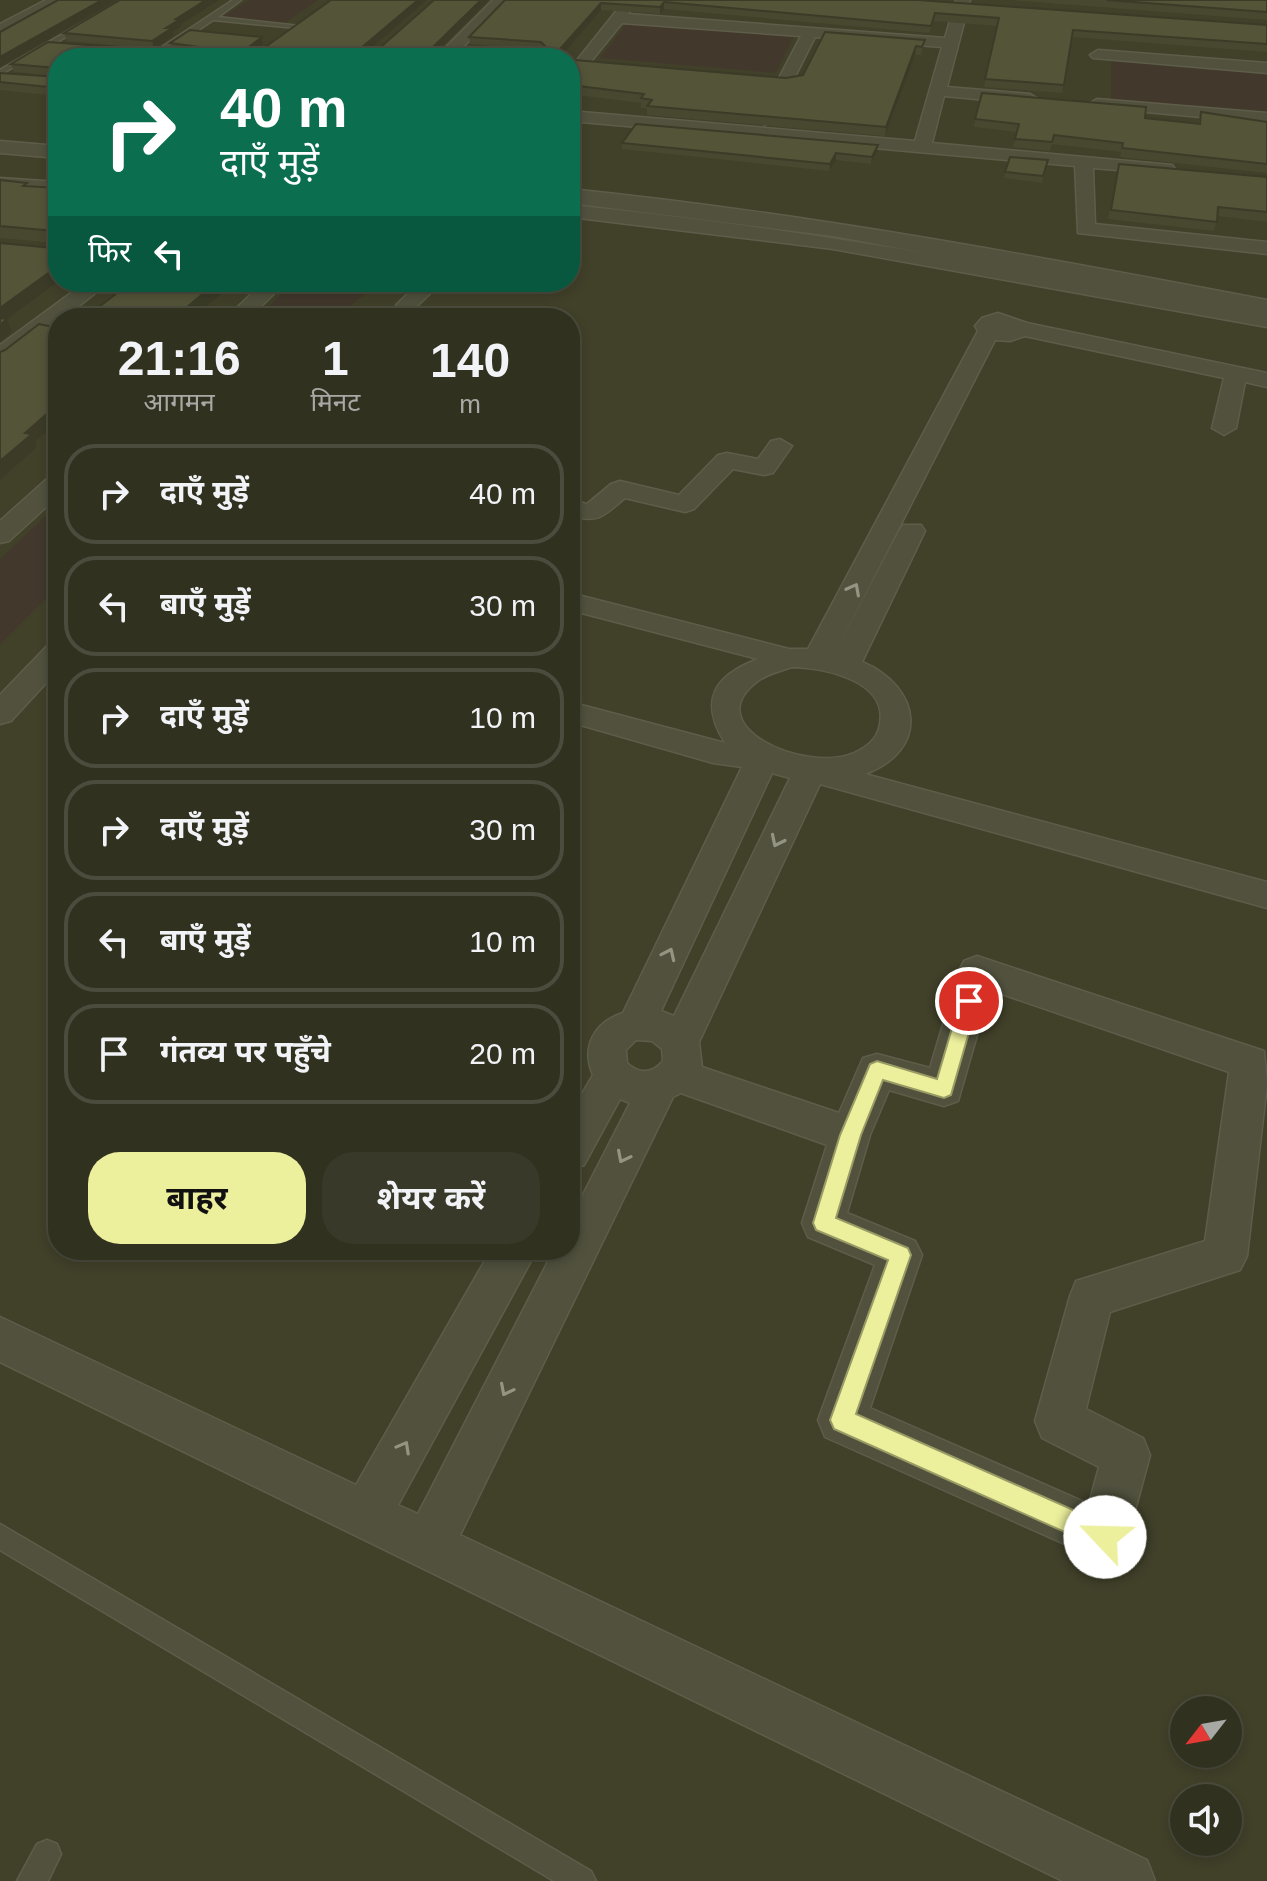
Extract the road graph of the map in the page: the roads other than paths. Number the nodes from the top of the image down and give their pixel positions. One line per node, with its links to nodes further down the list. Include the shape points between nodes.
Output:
1 (57, 0): 11 (street)
2 (127, 0): 15 (lane)
3 (238, 0): 8 (lane)
4 (501, 0): 18 (street)
5 (632, 0): 9 (street)
6 (963, 3): 14 (street)
7 (308, 17): 10 (lane)
8 (211, 18): 10 (lane); 17 (lane)
9 (618, 18): 12 (street); 20 (street)
10 (296, 26): 13 (lane)
11 (0, 30)
12 (810, 33): 14 (street); 30 (street, via 778,78)
13 (285, 34)
14 (951, 43): 24 (street)
15 (49, 45): 16 (lane); 22 (lane)
16 (64, 46)
17 (166, 48)
18 (452, 48)
19 (1098, 54): 21 (street)
20 (584, 62)
21 (1267, 68)
22 (0, 74): 23 (lane)
23 (14, 77)
24 (938, 91): 25 (street); 33 (street)
25 (1048, 100)
26 (1091, 100): 28 (street)
27 (580, 117): 30 (street)
28 (1267, 118)
29 (0, 132): 31 (street)
30 (758, 132): 33 (street)
31 (48, 136)
32 (0, 147): 34 (street)
33 (922, 147): 36 (street)
34 (48, 151)
35 (0, 159): 37 (street)
36 (1084, 162): 38 (street); 44 (street, via 1085,229)
37 (48, 163)
38 (1191, 171)
39 (580, 182): 45 (street, via 696,192 976,234)
40 (0, 183): 41 (street)
41 (48, 187)
42 (580, 197): 53 (street, via 692,207 953,247)
43 (580, 212): 54 (street, via 715,224)
44 (1267, 248)
45 (1267, 290)
46 (86, 292): 51 (street)
47 (265, 292): 52 (street)
48 (421, 292): 50 (street)
49 (1041, 294): 54 (street); 54 (street); 56 (street)
50 (407, 305)
51 (64, 308)
52 (248, 308)
53 (1267, 308)
54 (1005, 313): 58 (street); 66 (street)
55 (48, 320): 57 (street)
56 (1267, 321)
57 (0, 356)
58 (1236, 373): 59 (street); 60 (street)
59 (1267, 380)
60 (1224, 428)
61 (780, 446): 63 (street, via 764,468 727,460 685,504 620,489 592,513)
62 (48, 491): 64 (street)
63 (580, 510)
64 (0, 535)
65 (580, 603): 66 (street)
66 (818, 660): 70 (street, via 764,664 742,676 729,692 729,727); 71 (street, via 870,676 888,693 897,712 896,731 886,748 868,761 844,770)
67 (48, 663): 68 (street)
68 (0, 714)
69 (580, 715): 70 (street, via 713,752)
70 (762, 759): 71 (street); 73 (street, one-way to 70)
71 (810, 770): 72 (street); 74 (street, one-way to 74)
72 (1267, 895)
73 (636, 1024): 74 (street, via 661,1027); 75 (street, via 623,1028 607,1045 605,1057)
74 (671, 1068): 75 (street, via 633,1088); 77 (street); 78 (street, one-way to 78)
75 (613, 1076): 76 (street)
76 (580, 1134)
77 (850, 1135): 77 (street, via 823,1223 900,1255 842,1420 1105,1537 1126,1455 1059,1421 1092,1296 1225,1256 1250,1063 977,971 944,1089 877,1070)
78 (580, 1247)
79 (509, 1260): 82 (street, one-way to 79)
80 (574, 1260): 84 (street, one-way to 84)
81 (0, 1339): 82 (street)
82 (366, 1515): 84 (street)
83 (0, 1536): 87 (lane)
84 (429, 1545): 88 (street)
85 (47, 1854): 86 (lane)
86 (32, 1881)
87 (581, 1881)
88 (1126, 1881)

